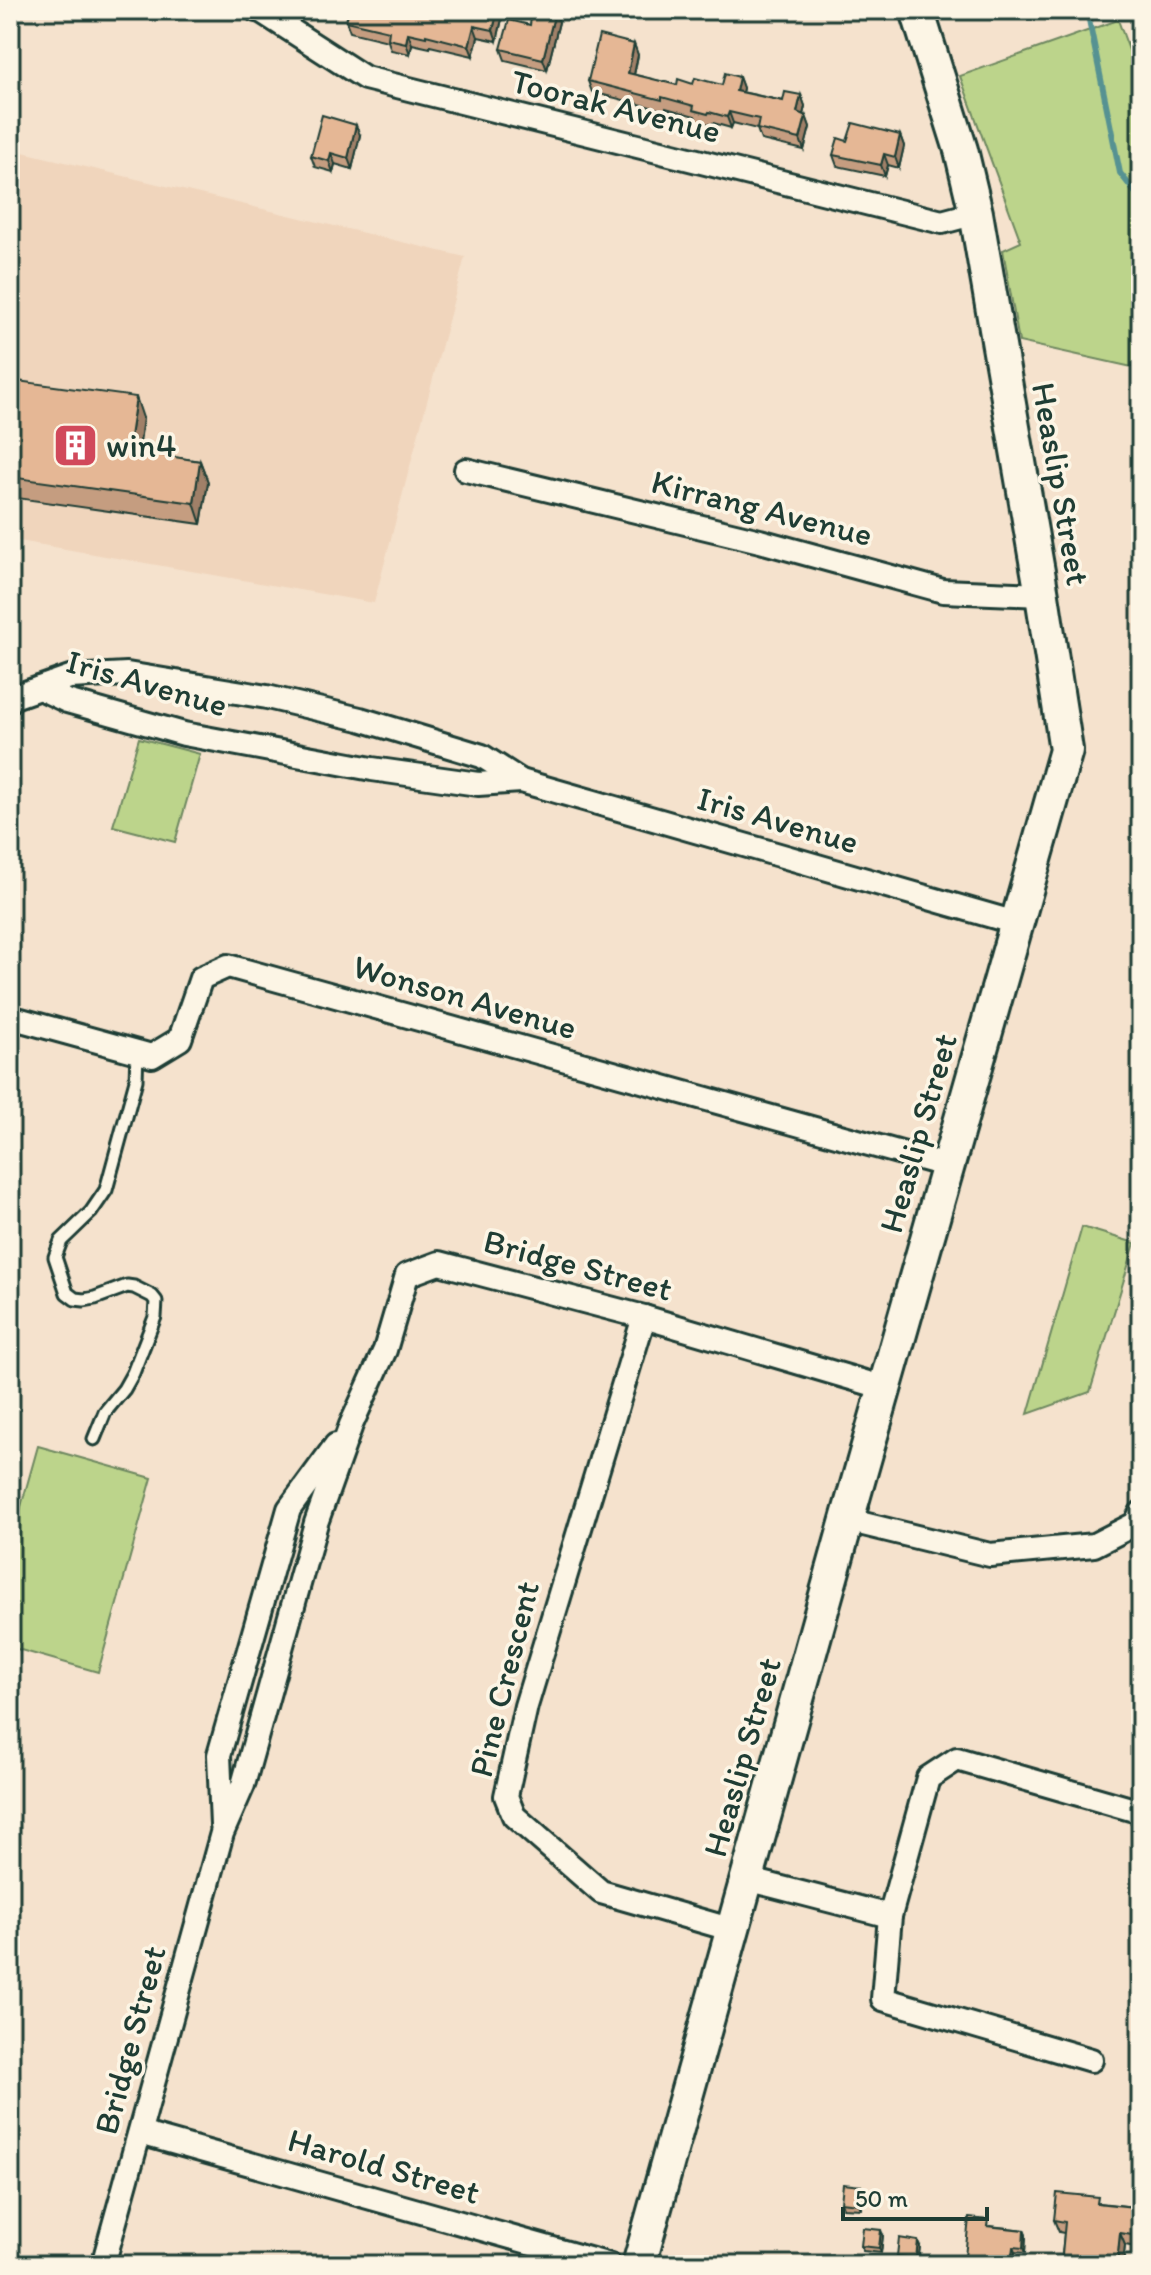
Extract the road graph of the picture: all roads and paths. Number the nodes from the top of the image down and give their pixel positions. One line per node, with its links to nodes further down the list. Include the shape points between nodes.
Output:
1 (256, 10): 3 (street, Toorak Avenue, via 365,78 942,222)
2 (917, 10): 3 (street, Heaslip Street)
3 (976, 213): 5 (street, Heaslip Street)
4 (466, 470): 5 (street, Kirrang Avenue, via 943,591)
5 (1042, 595): 9 (street, Heaslip Street, via 1066,750)
6 (40, 688): 7 (street, Iris Avenue); 8 (street, Iris Avenue, via 67,701 184,734 478,784); 8 (street, Iris Avenue, via 70,677 127,674 267,697 482,756)
7 (11, 699)
8 (521, 781): 9 (street, Iris Avenue)
9 (1016, 923): 12 (street, Heaslip Street)
10 (10, 1017): 11 (street, Wonson Avenue)
11 (137, 1052): 12 (street, Wonson Avenue, via 152,1056 180,1039 201,978 228,966); 16 (lane, via 136,1080 106,1190 61,1241 55,1257 67,1293 75,1299 127,1286 156,1301 133,1373 105,1412)
12 (948, 1166): 14 (street, Heaslip Street)
13 (644, 1317): 14 (street, Bridge Street); 15 (street, Bridge Street, via 439,1263 407,1275 385,1350); 23 (street, Pine Crescent, via 526,1706 506,1796 514,1816 601,1892)
14 (885, 1388): 17 (street, Heaslip Street)
15 (351, 1425): 20 (street, Bridge Street, via 316,1523 243,1785); 20 (street, Bridge Street, via 289,1509 219,1755)
16 (94, 1439)
17 (847, 1520): 18 (street, via 990,1555 1094,1545); 21 (street, Heaslip Street)
18 (1139, 1521)
19 (1141, 1812): 22 (street, via 957,1759 928,1778)
20 (222, 1833): 25 (street, Bridge Street)
21 (747, 1879): 22 (street); 23 (street, Heaslip Street)
22 (890, 1916): 24 (street, via 883,1999)
23 (733, 1930): 28 (street, Heaslip Street)
24 (1091, 2060)
25 (140, 2133): 26 (street, Bridge Street); 27 (street, Harold Street)
26 (103, 2265)
27 (610, 2265)
28 (639, 2265)

